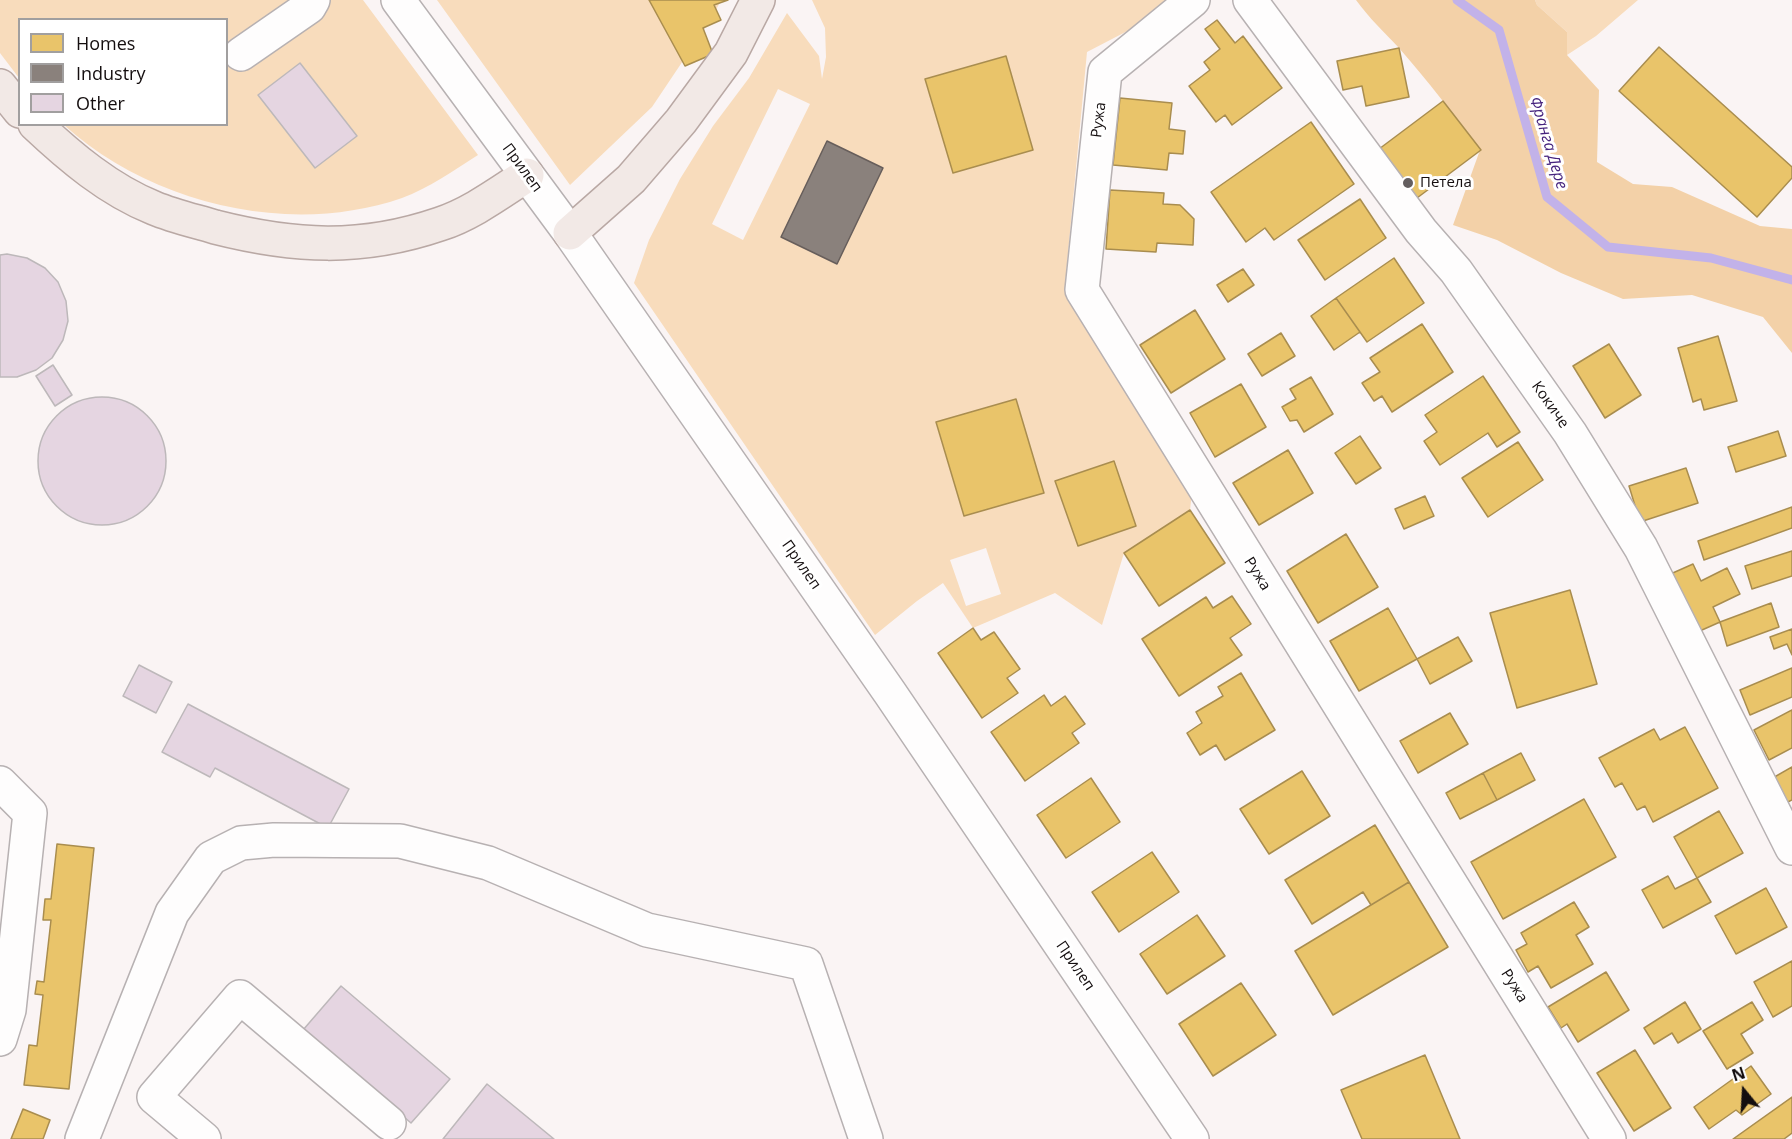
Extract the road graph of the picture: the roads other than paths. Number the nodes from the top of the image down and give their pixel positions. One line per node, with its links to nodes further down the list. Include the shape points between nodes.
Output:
1 (313, 0): 6 (street, via 309,7)
2 (398, 0): 10 (street, Прилеп)
3 (758, 0): 11 (main road, via 731,53 681,121 631,179)
4 (1193, 0): 20 (street, Ружа, via 1105,72 1082,290)
5 (1250, 0): 13 (street, Кокиче, via 1421,231 1456,271 1570,434 1641,548)
6 (241, 54)
7 (0, 86): 8 (main road)
8 (18, 108)
9 (37, 126): 10 (main road, via 105,182 153,208 253,236 311,244 380,241 441,224 475,209)
10 (527, 175): 11 (street, Прилеп)
11 (570, 233): 19 (street, Прилеп, via 890,693)
12 (0, 783): 14 (street, via 30,813 9,1010)
13 (1792, 848)
14 (0, 1039)
15 (389, 1123): 17 (street, via 240,997 154,1097)
16 (82, 1139): 18 (street, via 172,913 211,858 241,843 274,840 400,841 488,863 647,930 806,964)
17 (204, 1139)
18 (866, 1139)
19 (1192, 1139)
20 (1609, 1139)

